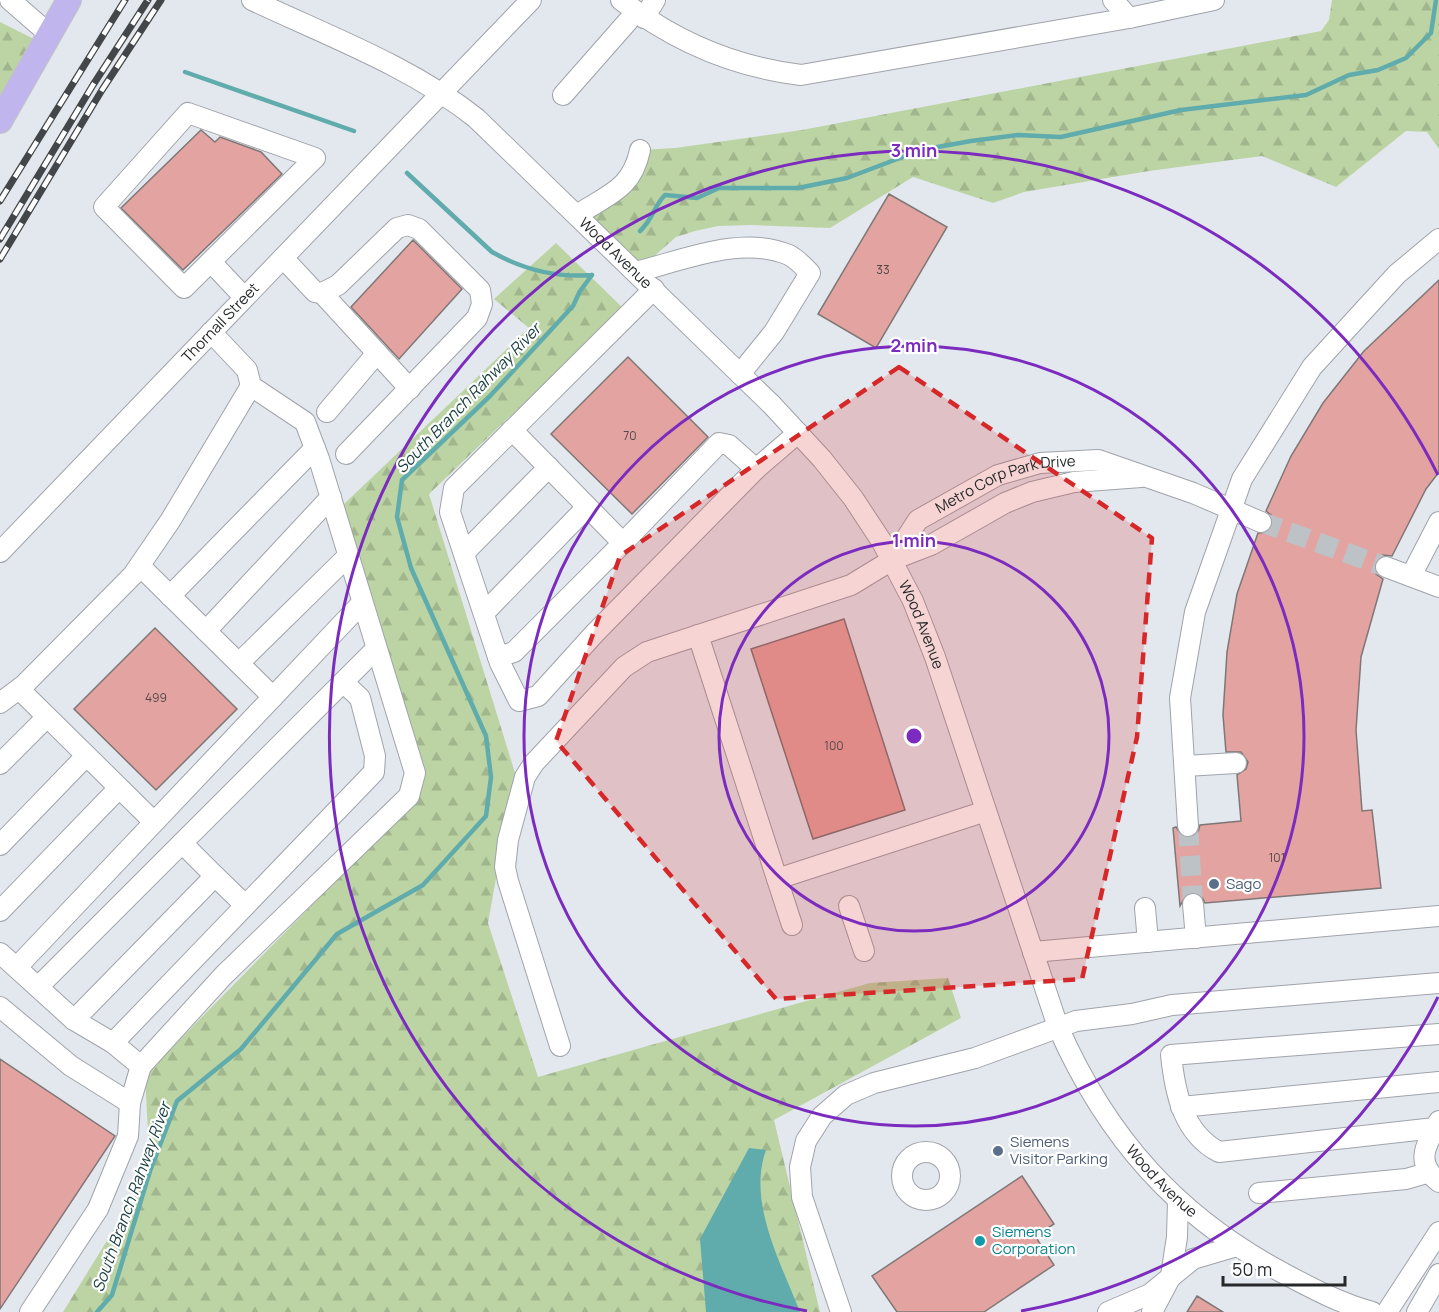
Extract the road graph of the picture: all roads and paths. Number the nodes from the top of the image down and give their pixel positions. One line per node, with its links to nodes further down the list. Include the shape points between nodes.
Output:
1 (69, 0): 10 (main road)
2 (252, 0): 11 (street, Wood Avenue, via 398,68)
3 (531, 0): 11 (street, Thornall Street)
4 (655, 0): 8 (street)
5 (1113, 0): 9 (street)
6 (1214, 0): 9 (street)
7 (19, 3): 10 (street)
8 (634, 10): 9 (street, via 700,48 761,70 801,75); 12 (street)
9 (1129, 18)
10 (49, 34): 13 (main road)
11 (441, 93): 15 (street, Wood Avenue, via 491,130); 17 (street, Thornall Street)
12 (563, 95)
13 (0, 121)
14 (640, 150): 15 (street, via 629,181)
15 (578, 215): 19 (street, Wood Avenue)
16 (1439, 238): 40 (street, via 1397,274 1312,366 1242,479)
17 (283, 258): 21 (street, via 315,292); 22 (street, Thornall Street)
18 (211, 262): 18 (street, via 315,158 188,113 104,207 184,288); 22 (street)
19 (636, 272): 20 (street, Wood Avenue); 25 (street, via 752,246 791,256 810,273 774,332)
20 (654, 289): 25 (street, Wood Avenue); 29 (street)
21 (322, 294): 24 (street); 27 (street, via 338,285 397,228 408,225 418,229 480,290 482,304 477,318)
22 (244, 297): 23 (street, Thornall Street)
23 (211, 332): 26 (street, via 247,370); 44 (street, Thornall Street)
24 (377, 353): 27 (street); 28 (street)
25 (740, 374): 30 (street, Wood Avenue)
26 (252, 386): 31 (street, via 305,422); 48 (street)
27 (410, 389): 32 (street)
28 (327, 412)
29 (512, 430): 33 (street); 45 (street, via 454,488 450,512)
30 (798, 433): 34 (street); 47 (street, Wood Avenue, via 853,498)
31 (315, 448): 37 (street); 52 (street)
32 (346, 454)
33 (549, 468): 39 (street); 45 (street)
34 (756, 469): 43 (street, via 729,445 719,443); 58 (street, via 538,696 519,701)
35 (1141, 477): 36 (street, Metro Corp Park Drive, via 1098,460 1077,459 1025,465); 38 (street, Metro Corp Park Drive, via 1060,484); 40 (street, Metro Corp Park Drive)
36 (991, 478): 38 (street); 47 (street, Metro Corp Park Drive, via 918,520)
37 (331, 497): 46 (street); 55 (street)
38 (1005, 503): 47 (street, Metro Corp Park Drive, via 931,546)
39 (587, 507): 43 (street); 54 (street)
40 (1230, 509): 41 (street, Metro Corp Park Drive); 68 (street, via 1195,612 1180,698)
41 (1261, 522)
42 (1439, 522): 50 (street)
43 (623, 543): 58 (street, via 514,652)
44 (0, 552)
45 (464, 553): 54 (street)
46 (348, 556): 53 (street); 59 (street)
47 (892, 560): 56 (street, Metro Corp Park Drive, via 851,585); 70 (street, Wood Avenue, via 929,639)
48 (140, 566): 52 (street); 61 (street)
49 (1386, 567): 50 (street)
50 (1411, 576): 51 (street)
51 (1439, 586)
52 (170, 596): 55 (street)
53 (362, 603): 57 (street); 62 (street)
54 (484, 613): 58 (street)
55 (206, 631): 59 (street)
56 (698, 636): 76 (street); 97 (street, Metro Corp Park Drive, via 647,652 632,661 534,762 525,777 506,850 506,874)
57 (376, 649): 60 (street); 98 (street, via 415,773 409,796 224,975)
58 (498, 657)
59 (239, 663): 62 (street)
60 (343, 682): 73 (street); 78 (street, via 360,698 375,756 374,772)
61 (19, 689): 63 (street); 64 (street)
62 (273, 697): 71 (street)
63 (0, 703)
64 (47, 717): 65 (street); 67 (street)
65 (86, 756): 69 (street); 74 (street)
66 (1236, 763): 68 (street)
67 (0, 764)
68 (1185, 766): 72 (street)
69 (120, 788): 71 (street); 81 (street)
70 (986, 811): 76 (street); 87 (street, Wood Avenue)
71 (154, 822): 89 (street)
72 (1188, 826)
73 (182, 843): 75 (street); 91 (street)
74 (0, 844)
75 (215, 876): 78 (street); 93 (street)
76 (777, 879): 83 (street)
77 (1193, 904): 84 (street)
78 (245, 905): 96 (street)
79 (849, 906): 86 (street)
80 (1145, 909): 85 (street)
81 (0, 910)
82 (1439, 916): 84 (street)
83 (792, 925)
84 (1196, 938): 85 (street)
85 (1148, 942): 87 (street)
86 (864, 951)
87 (1033, 952): 94 (street, Wood Avenue)
88 (0, 953): 89 (street)
89 (17, 967): 91 (street)
90 (1439, 983): 94 (street, via 1172,1005 1087,1018)
91 (38, 987): 93 (street)
92 (0, 1007): 100 (street, via 71,1066)
93 (74, 1020): 96 (street)
94 (1058, 1027): 105 (street, Wood Avenue, via 1080,1075 1112,1126 1149,1172); 112 (street, via 968,1060 874,1083 846,1095 822,1116 806,1141 800,1167 801,1197)
95 (1439, 1034): 101 (street, via 1171,1055 1175,1092)
96 (113, 1043): 98 (street)
97 (560, 1046)
98 (141, 1066): 100 (street)
99 (1439, 1082): 101 (street)
100 (130, 1103): 111 (street, via 128,1136 98,1209)
101 (1181, 1107): 102 (street, via 1204,1144 1219,1152)
102 (1437, 1125): 103 (street, via 1425,1152 1424,1167)
103 (1433, 1178): 104 (street)
104 (1259, 1193)
105 (1178, 1200): 107 (street, Wood Avenue); 109 (street)
106 (1439, 1232): 116 (street)
107 (1237, 1246): 109 (street, via 1193,1259); 115 (street, Wood Avenue, via 1313,1289)
108 (1439, 1274): 117 (street)
109 (1171, 1276): 110 (street); 114 (street)
110 (1130, 1308): 113 (street)
111 (30, 1312)
112 (841, 1312)
113 (1108, 1312)
114 (1152, 1312)
115 (1372, 1312)
116 (1387, 1312)
117 (1417, 1312)

